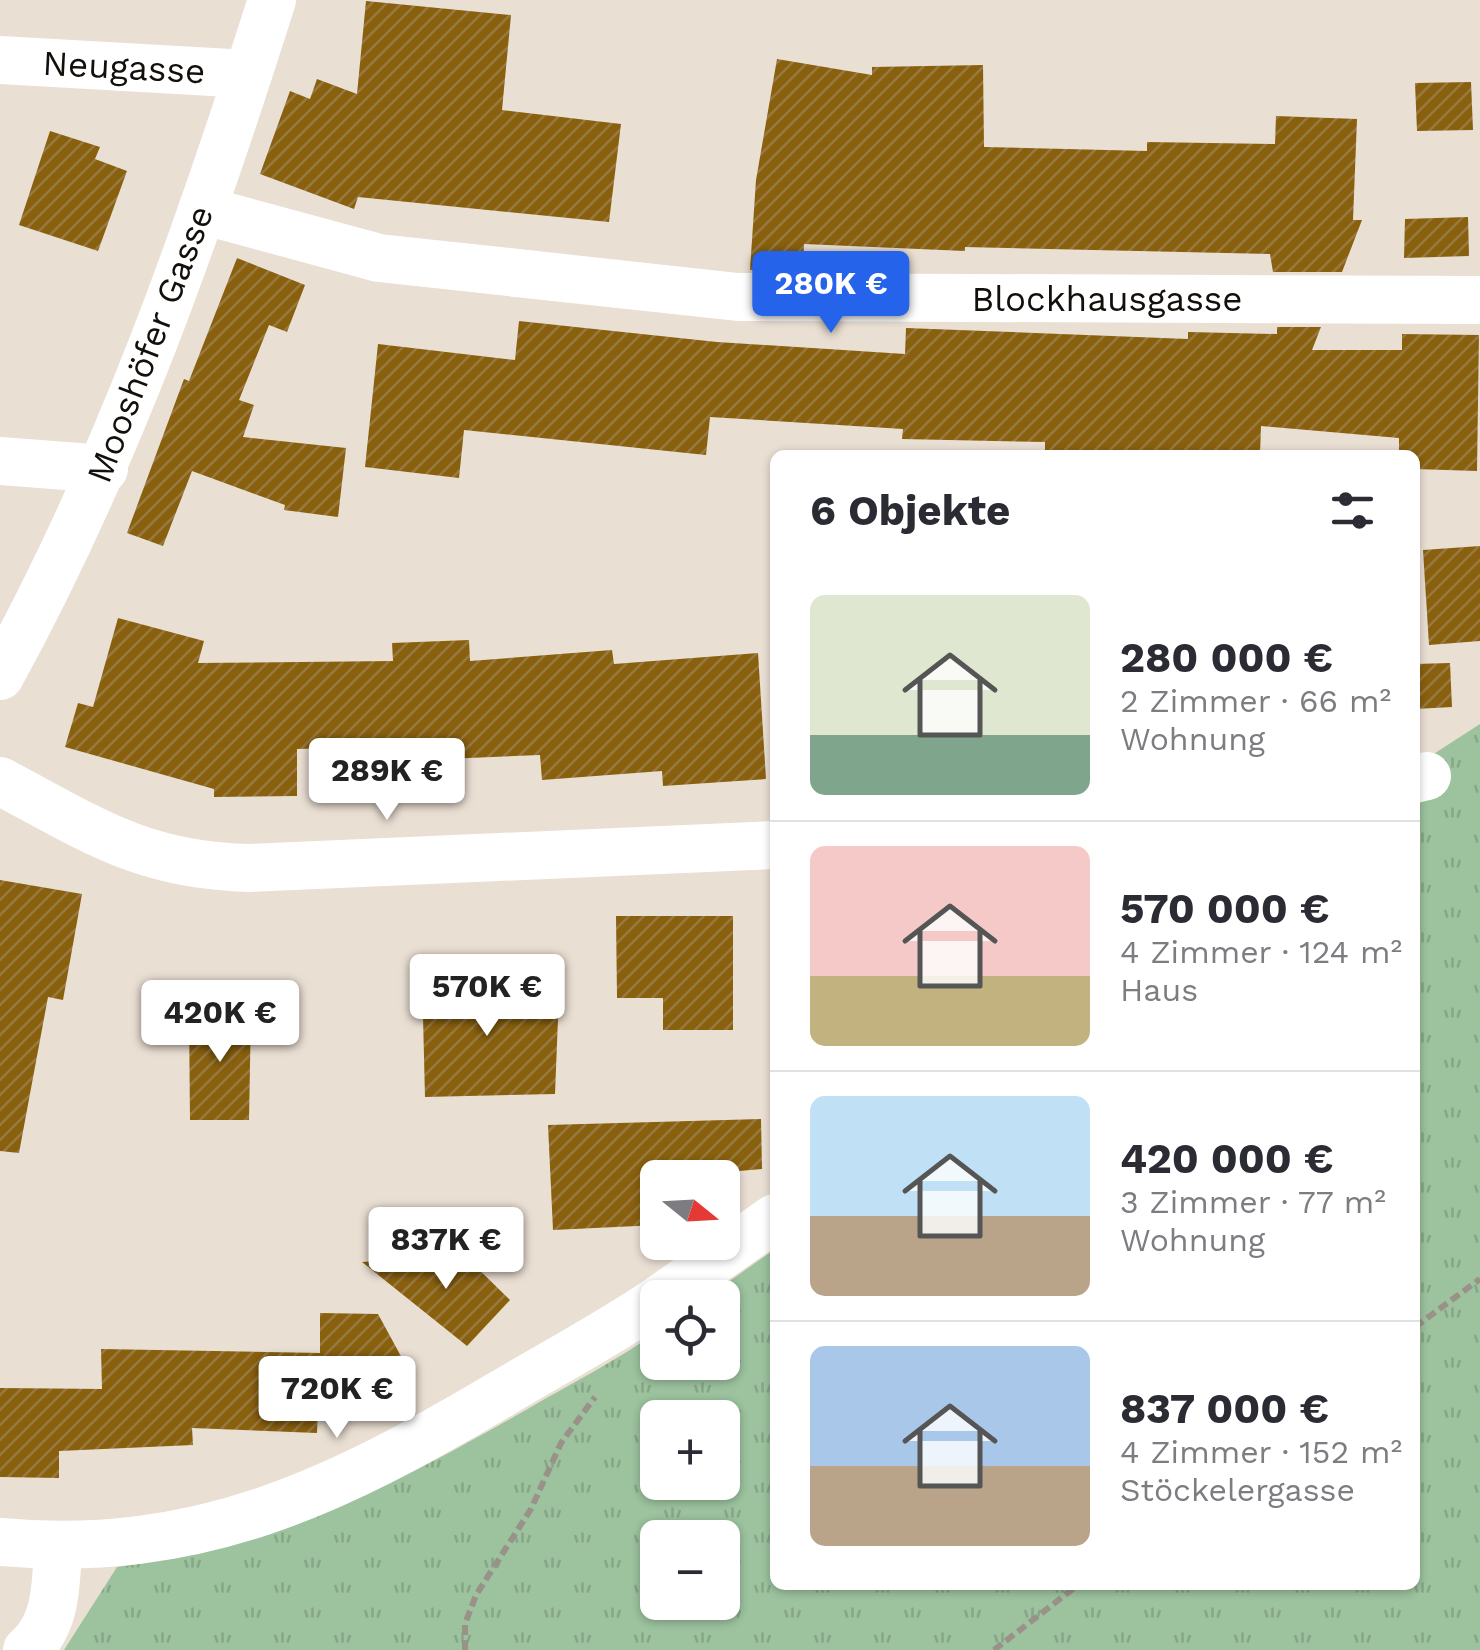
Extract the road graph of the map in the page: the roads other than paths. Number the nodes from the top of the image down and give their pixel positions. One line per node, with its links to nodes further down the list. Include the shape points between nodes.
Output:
1 (272, 0): 3 (street, Mooshöfer Gasse)
2 (0, 60): 3 (street, Neugasse)
3 (248, 74): 4 (street, Mooshöfer Gasse)
4 (202, 210): 5 (street, Blockhausgasse, via 378,258 738,297); 7 (street, Mooshöfer Gasse)
5 (1480, 300)
6 (0, 461): 7 (street)
7 (104, 469): 8 (street, Mooshöfer Gasse)
8 (0, 676)
9 (0, 781): 10 (street, via 128,850 193,867)
10 (770, 844)
11 (770, 1221): 12 (street)
12 (686, 1280)
13 (640, 1310): 15 (street, via 435,1434 330,1488 238,1522 150,1541)
14 (0, 1542): 15 (street)
15 (58, 1547): 16 (street, via 55,1601)
16 (27, 1650)

